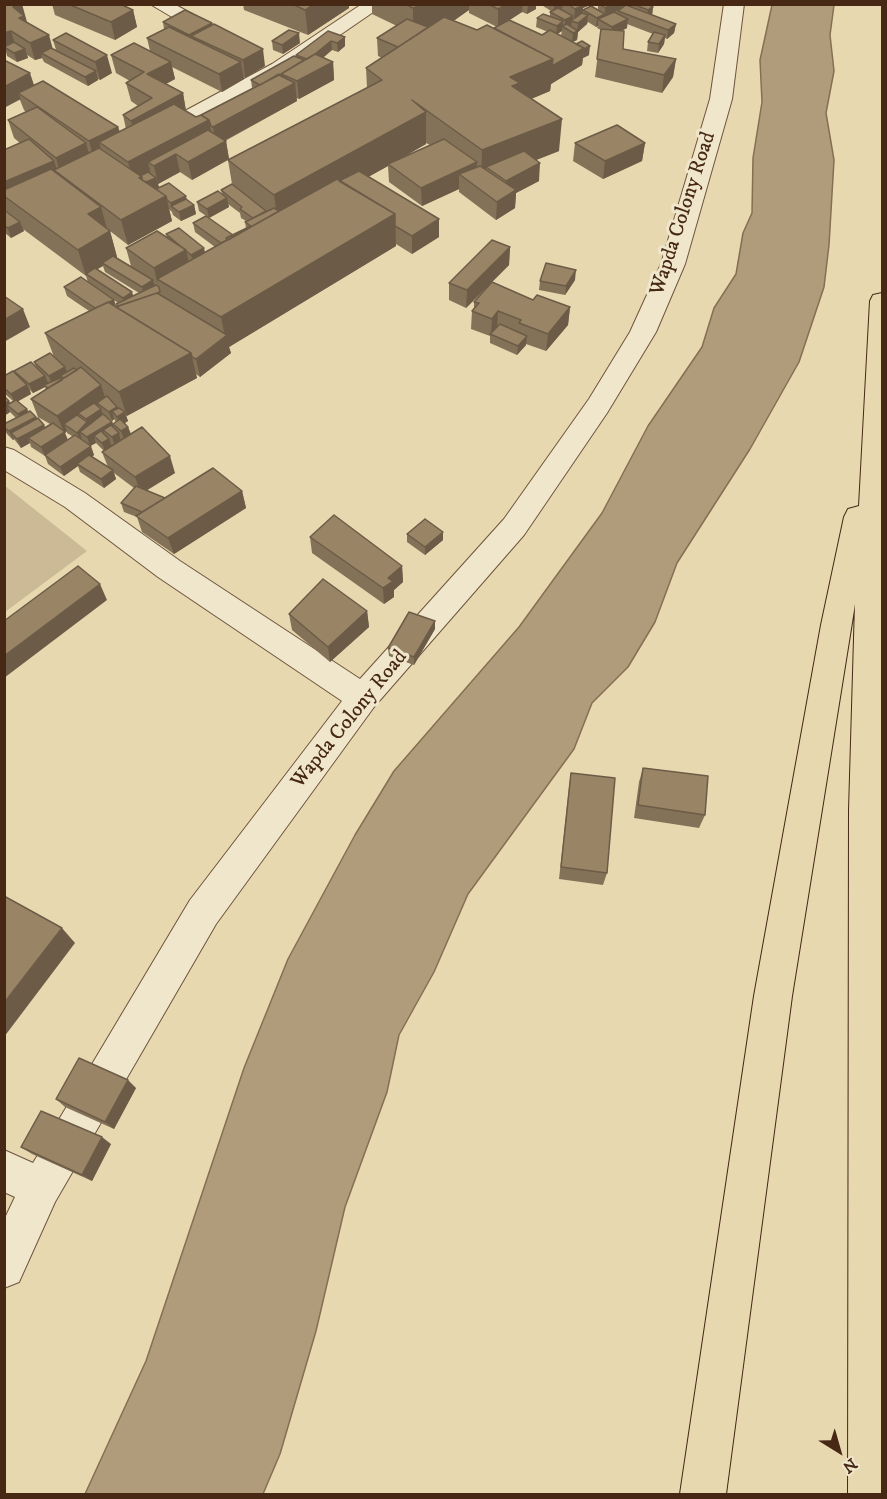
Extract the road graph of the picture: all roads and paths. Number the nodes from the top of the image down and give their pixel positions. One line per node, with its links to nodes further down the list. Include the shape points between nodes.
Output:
1 (159, 4): 4 (street)
2 (376, 4): 6 (street)
3 (734, 4): 11 (street, Wapda Colony Road, via 721,99 673,264 643,332 598,406 514,526)
4 (229, 42)
5 (259, 57): 6 (street)
6 (279, 68): 7 (street)
7 (137, 146)
8 (882, 302): 9 (highway)
9 (874, 454): 15 (highway, via 836,624 773,996); 16 (highway, via 866,810)
10 (4, 457): 11 (street, via 75,500 169,569)
11 (363, 698): 13 (street, Wapda Colony Road, via 203,912)
12 (4, 1170): 13 (street)
13 (41, 1188): 14 (street, Wapda Colony Road)
14 (4, 1267)
15 (703, 1494)
16 (871, 1494)

